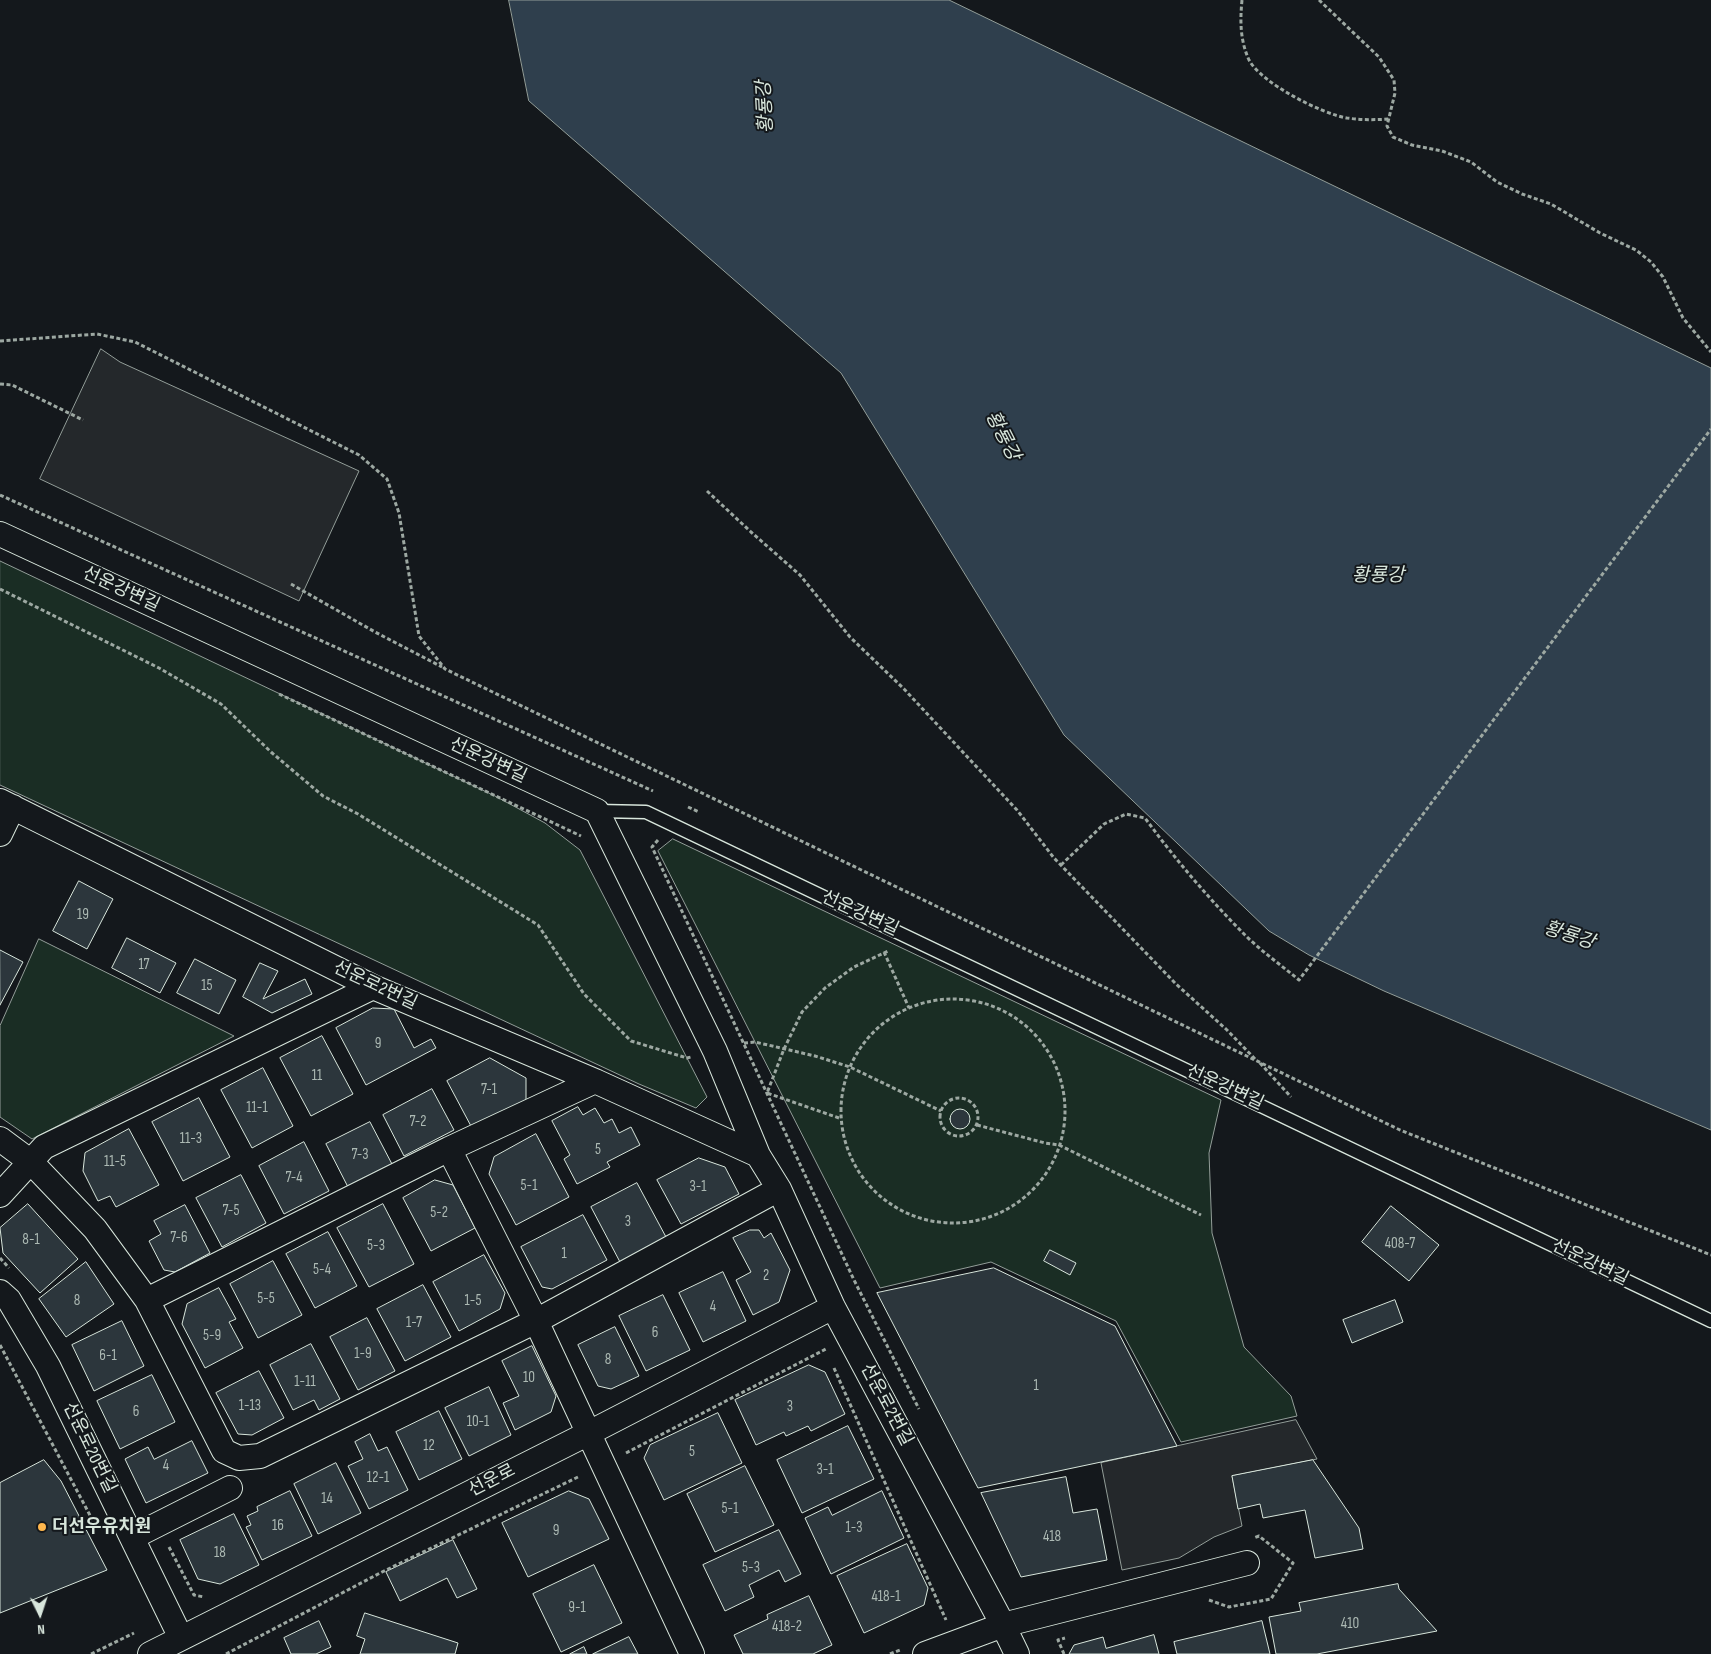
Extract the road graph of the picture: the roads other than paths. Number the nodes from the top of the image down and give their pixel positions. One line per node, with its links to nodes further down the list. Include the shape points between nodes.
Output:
1 (0, 534): 3 (street, 선운강변길)
2 (7, 804): 4 (street); 5 (street, 선운로2번길)
3 (596, 811): 9 (street, 선운로2번길, via 715,1051); 16 (lane, 선운강변길, via 646,812)
4 (0, 834)
5 (373, 987): 6 (street, 선운로2번길); 10 (street, via 44,1146)
6 (595, 1081): 8 (street); 9 (street, 선운로2번길)
7 (0, 1139): 10 (street)
8 (449, 1149): 14 (street); 17 (street)
9 (758, 1155): 11 (street, 선운로2번길)
10 (31, 1162): 12 (street); 14 (street, via 95,1229)
11 (779, 1189): 15 (street, 선운로2번길); 17 (street)
12 (0, 1195)
13 (0, 1292): 20 (street, 선운로20번길, via 9,1300 48,1366)
14 (147, 1300): 17 (street, via 224,1451 239,1458 260,1456)
15 (833, 1307): 18 (street, 선운로); 22 (street, 선운로2번길)
16 (1711, 1320)
17 (536, 1321): 18 (street)
18 (589, 1433): 23 (street, 선운로); 25 (street)
19 (230, 1488): 20 (street)
20 (133, 1537): 23 (street, 선운로20번길)
21 (1247, 1562): 22 (street)
22 (1003, 1625): 26 (street); 27 (street, 선운로2번길)
23 (182, 1638): 24 (street, 선운로)
24 (150, 1654)
25 (692, 1654)
26 (925, 1654)
27 (1017, 1654)

